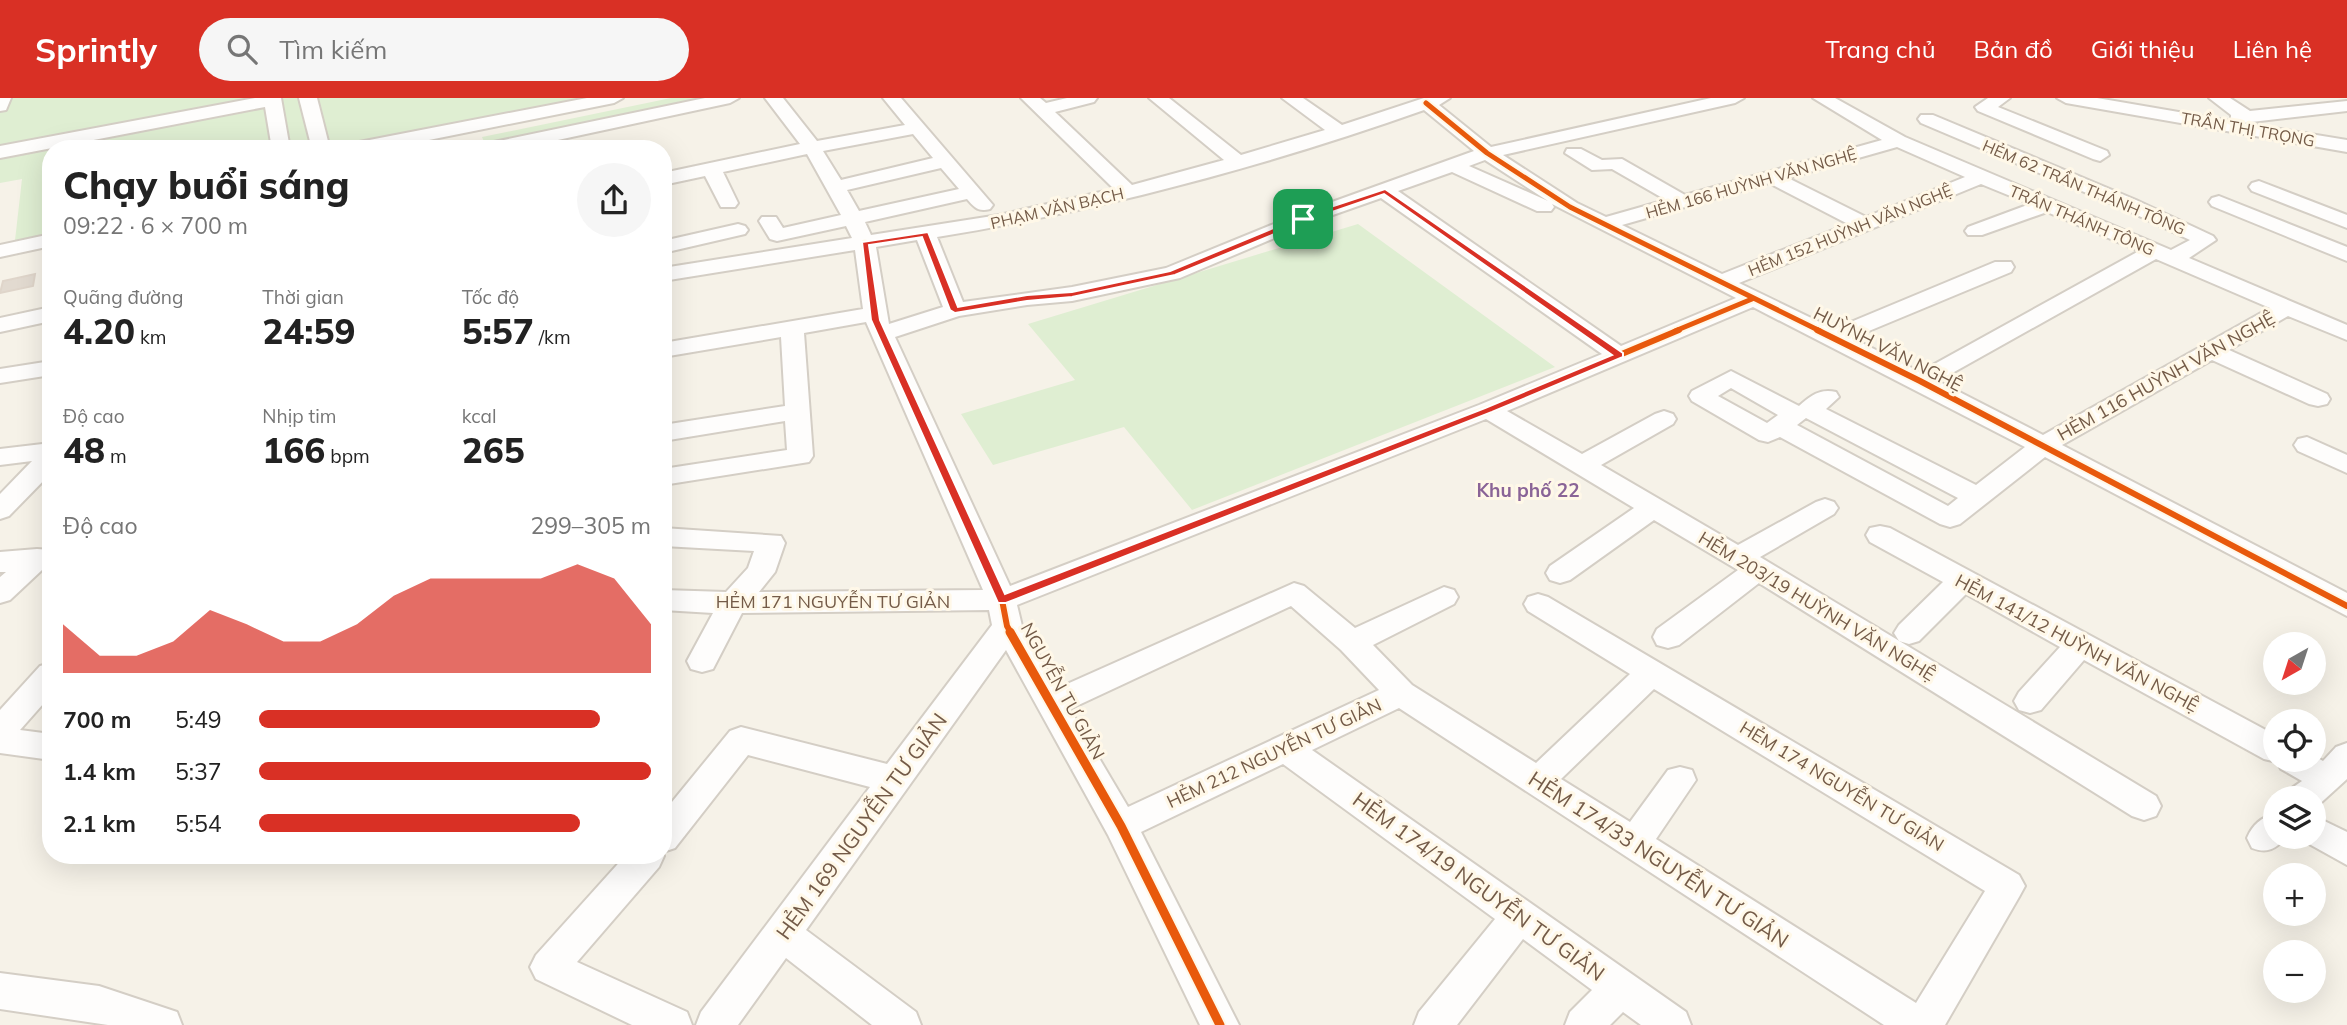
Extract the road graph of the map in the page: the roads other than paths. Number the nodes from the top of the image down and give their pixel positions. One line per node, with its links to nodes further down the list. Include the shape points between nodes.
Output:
1 (2, 98): 19 (street)
2 (220, 98): 23 (street)
3 (614, 98): 27 (street)
4 (730, 98): 36 (street)
5 (775, 98): 38 (street)
6 (892, 98): 25 (street)
7 (1088, 98): 18 (street)
8 (1158, 98): 45 (street)
9 (1292, 98): 26 (street)
10 (1734, 98): 40 (street)
11 (1822, 98): 29 (street, TRẦN THÁNH TÔNG)
12 (2001, 98): 42 (street, via 1984,107)
13 (2066, 98): 24 (street, TRẦN THỊ TRỌNG)
14 (2218, 98): 22 (street)
15 (308, 101): 17 (street); 33 (street)
16 (1434, 101): 26 (street, PHẠM VĂN BẠCH); 40 (street, HUỲNH VĂN NGHỆ)
17 (273, 103): 23 (street); 32 (street)
18 (1035, 104): 55 (street)
19 (0, 106)
20 (2347, 106): 22 (street)
21 (1935, 116): 29 (street, HẺM 166 HUỲNH VĂN NGHỆ); 73 (street, HẺM 62 TRẦN THÁNH TÔNG, via 2206,240)
22 (2247, 117): 24 (street)
23 (133, 121): 28 (street)
24 (2203, 122): 37 (street, TRẦN THỊ TRỌNG)
25 (919, 128): 31 (street); 43 (street)
26 (1339, 131): 45 (street, PHẠM VĂN BẠCH)
27 (446, 132): 34 (street); 35 (street)
28 (55, 136): 30 (street); 39 (street)
29 (1890, 136): 49 (street, HẺM 166 HUỲNH VĂN NGHỆ); 50 (street, TRẦN THÁNH TÔNG)
30 (0, 139)
31 (860, 139): 38 (street); 44 (street)
32 (279, 140)
33 (319, 140)
34 (403, 140)
35 (468, 140)
36 (532, 140)
37 (2347, 146)
38 (812, 147): 47 (street); 51 (street)
39 (0, 152)
40 (1487, 153): 46 (street); 60 (street, HUỲNH VĂN NGHỆ)
41 (1574, 153): 56 (street, via 1599,166 1615,163)
42 (2101, 155)
43 (946, 161): 51 (street); 54 (street)
44 (882, 162)
45 (1238, 162): 55 (street, PHẠM VĂN BẠCH)
46 (1454, 166): 53 (street); 60 (street, via 1550,210)
47 (711, 169): 48 (street); 58 (street)
48 (672, 177)
49 (1772, 177): 56 (street, HẺM 166 HUỲNH VĂN NGHỆ); 65 (street)
50 (1981, 177): 59 (street, TRẦN THÁNH TÔNG); 65 (street, HẺM 152 HUỲNH VĂN NGHỆ)
51 (834, 187): 67 (street)
52 (2259, 187): 63 (street)
53 (1385, 191): 80 (street, via 1172,273 1072,294); 89 (street)
54 (972, 192): 62 (street); 67 (street)
55 (1128, 192): 62 (street, PHẠM VĂN BẠCH)
56 (1683, 202): 64 (street, HẺM 166 HUỲNH VĂN NGHỆ)
57 (2219, 202): 74 (street)
58 (728, 204)
59 (2047, 205): 68 (street); 73 (street, TRẦN THÁNH TÔNG)
60 (1570, 207): 64 (street, HUỲNH VĂN NGHỆ)
61 (769, 221): 67 (street, via 777,235)
62 (999, 221): 69 (street, PHẠM VĂN BẠCH)
63 (2347, 222)
64 (1604, 224): 77 (street, HUỲNH VĂN NGHỆ)
65 (1865, 224): 77 (street, HẺM 152 HUỲNH VĂN NGHỆ)
66 (738, 230): 71 (street)
67 (859, 231): 69 (street, PHẠM VĂN BẠCH); 76 (street, PHẠM VĂN BẠCH); 82 (street, NGUYỄN TƯ GIẢN)
68 (1975, 231)
69 (925, 234): 80 (street)
70 (42, 242): 72 (street)
71 (672, 245)
72 (0, 251)
73 (2164, 255): 79 (street, TRẦN THÁNH TÔNG); 92 (street)
74 (2347, 255)
75 (2003, 267): 86 (street)
76 (672, 273)
77 (1720, 283): 78 (street, HUỲNH VĂN NGHỆ)
78 (1752, 299): 86 (street, HUỲNH VĂN NGHỆ); 89 (street)
79 (2288, 307): 83 (street, TRẦN THÁNH TÔNG); 88 (street, HẺM 116 HUỲNH VĂN NGHỆ)
80 (955, 310): 82 (street)
81 (42, 316): 84 (street)
82 (878, 324): 85 (street); 126 (street, NGUYỄN TƯ GIẢN)
83 (2341, 324)
84 (0, 325)
85 (792, 330): 87 (street); 96 (street)
86 (1833, 338): 92 (street, HUỲNH VĂN NGHỆ)
87 (672, 349)
88 (2212, 351): 94 (street); 100 (street, HẺM 116 HUỲNH VĂN NGHỆ)
89 (1619, 355): 95 (street)
90 (42, 369): 91 (street)
91 (0, 376)
92 (1920, 381): 100 (street, HUỲNH VĂN NGHỆ)
93 (1826, 397): 108 (street, via 1809,410)
94 (2318, 399)
95 (1488, 410): 104 (street, HẺM 203/19 HUỲNH VĂN NGHỆ); 126 (street)
96 (799, 411): 99 (street); 107 (street, via 800,456)
97 (1664, 419): 104 (street)
98 (1779, 426): 108 (street, HẺM 116 HUỲNH VĂN NGHỆ, via 1950,518)
99 (672, 432)
100 (2044, 445): 108 (street, HẺM 116 HUỲNH VĂN NGHỆ); 125 (street, HUỲNH VĂN NGHỆ)
101 (2306, 445): 105 (street)
102 (42, 452): 103 (street)
103 (0, 457)
104 (1582, 465): 109 (street, HẺM 203/19 HUỲNH VĂN NGHỆ)
105 (2347, 465)
106 (42, 466): 111 (street)
107 (672, 476)
108 (1976, 496)
109 (1653, 507): 117 (street, HẺM 203/19 HUỲNH VĂN NGHỆ); 118 (street)
110 (1825, 508): 117 (street)
111 (0, 510)
112 (1880, 535): 119 (street, HẺM 141/12 HUỲNH VĂN NGHỆ)
113 (672, 538): 123 (street, via 771,543 761,572)
114 (42, 559): 116 (street)
115 (42, 561): 120 (street)
116 (0, 562)
117 (1748, 563): 128 (street); 146 (street, HẺM 203/19 HUỲNH VĂN NGHỆ)
118 (1560, 573)
119 (1962, 581): 127 (street); 130 (street, HẺM 141/12 HUỲNH VĂN NGHỆ)
120 (0, 593)
121 (1444, 597): 129 (street)
122 (672, 600): 123 (street, HẺM 171 NGUYỄN TƯ GIẢN)
123 (733, 603): 126 (street, HẺM 171 NGUYỄN TƯ GIẢN); 131 (street)
124 (1538, 604): 132 (street, HẺM 174 NGUYỄN TƯ GIẢN)
125 (2347, 606)
126 (1005, 613): 137 (street, NGUYỄN TƯ GIẢN); 143 (street, HẺM 169 NGUYỄN TƯ GIẢN)
127 (1909, 634)
128 (1668, 637)
129 (1352, 642): 134 (street, HẺM 212 NGUYỄN TƯ GIẢN); 137 (street, HẺM 212 NGUYỄN TƯ GIẢN, via 1294,593)
130 (2080, 644): 136 (street); 140 (street, HẺM 141/12 HUỲNH VĂN NGHỆ)
131 (702, 661)
132 (1652, 672): 145 (street); 166 (street, HẺM 174 NGUYỄN TƯ GIẢN, via 2007,886)
133 (41, 685): 135 (street); 138 (street)
134 (1401, 693): 142 (street, HẺM 212 NGUYỄN TƯ GIẢN); 145 (street, HẺM 174/33 NGUYỄN TƯ GIẢN)
135 (0, 694)
136 (2030, 701)
137 (1052, 704): 147 (street, NGUYỄN TƯ GIẢN)
138 (0, 730)
139 (0, 740): 141 (street)
140 (2263, 743)
141 (42, 746)
142 (1285, 748): 147 (street, HẺM 212 NGUYỄN TƯ GIẢN); 153 (street, HẺM 174/19 NGUYỄN TƯ GIẢN)
143 (894, 779): 148 (street, via 741,740); 154 (street, HẺM 169 NGUYỄN TƯ GIẢN)
144 (1680, 780): 150 (street)
145 (1538, 781): 150 (street, HẺM 174/33 NGUYỄN TƯ GIẢN)
146 (2144, 806)
147 (1121, 825): 161 (street, NGUYỄN TƯ GIẢN)
148 (672, 827)
149 (2326, 837): 151 (street)
150 (1634, 843): 165 (street, HẺM 174/33 NGUYỄN TƯ GIẢN)
151 (2347, 850)
152 (641, 864): 158 (street, via 549,967)
153 (1520, 916): 155 (street, HẺM 174/19 NGUYỄN TƯ GIẢN); 162 (street)
154 (783, 934): 159 (street, HẺM 169 NGUYỄN TƯ GIẢN); 160 (street)
155 (1620, 988): 163 (street); 164 (street, HẺM 174/19 NGUYỄN TƯ GIẢN)
156 (0, 990): 157 (street, via 99,1004)
157 (163, 1025)
158 (673, 1025)
159 (715, 1025)
160 (902, 1025)
161 (1220, 1025)
162 (1433, 1025)
163 (1584, 1025)
164 (1672, 1025)
165 (1917, 1025)
166 (1924, 1025)

